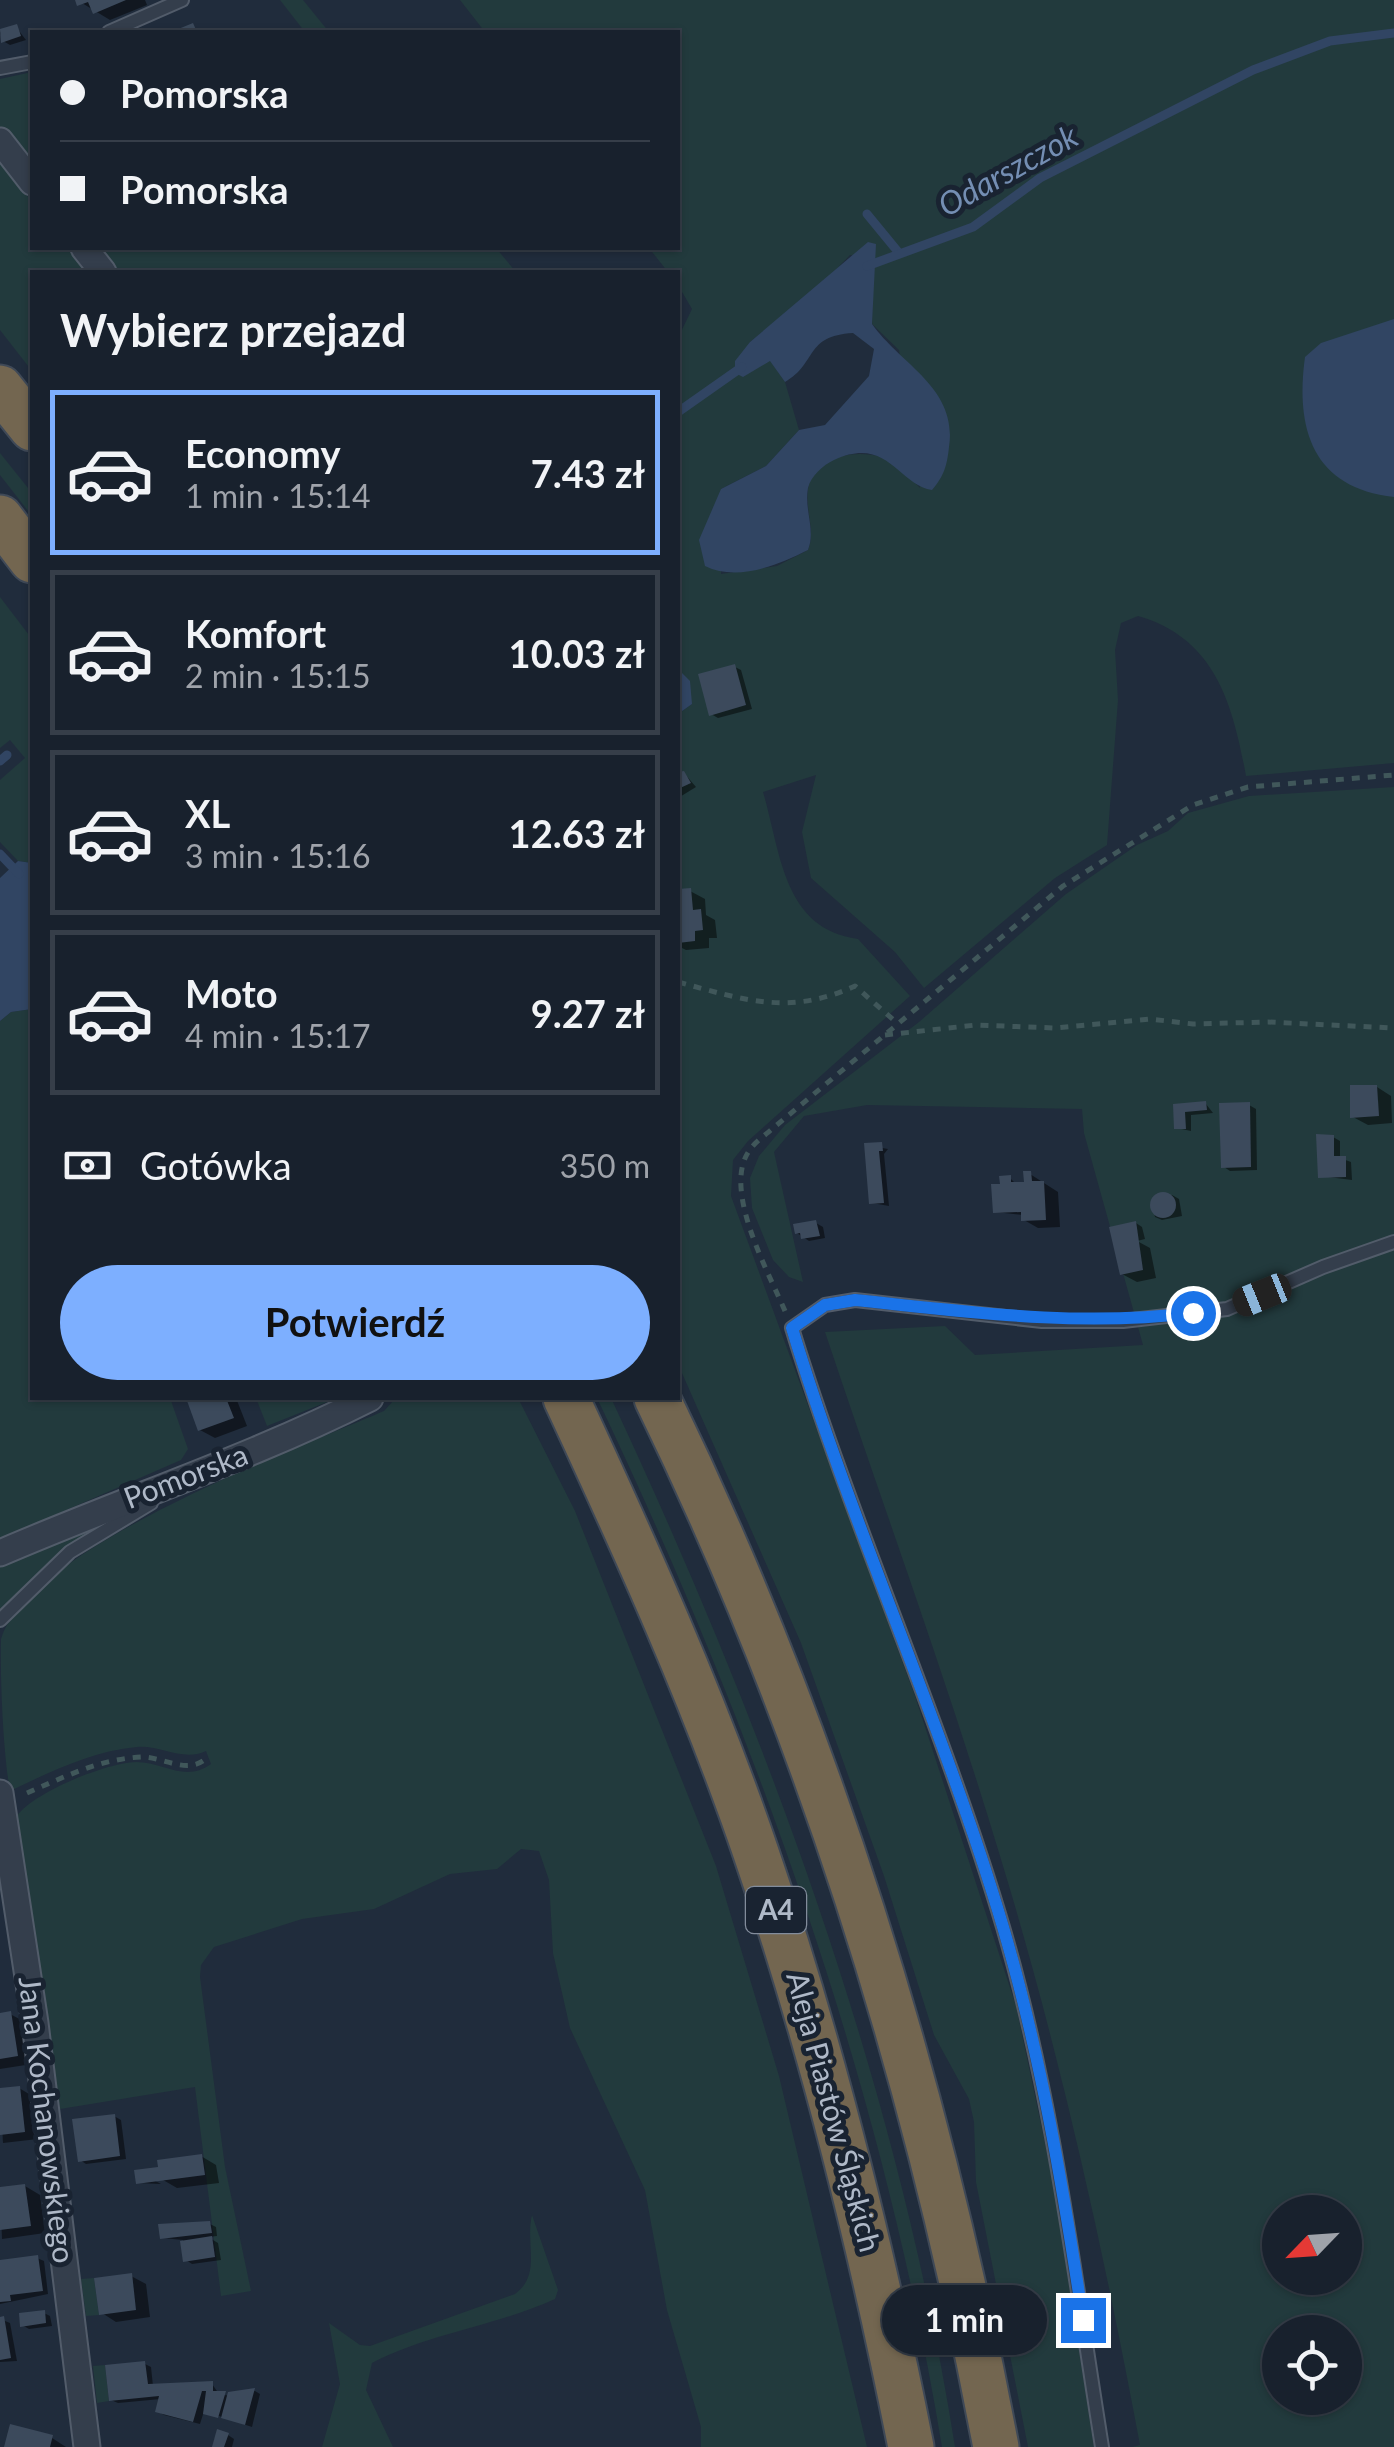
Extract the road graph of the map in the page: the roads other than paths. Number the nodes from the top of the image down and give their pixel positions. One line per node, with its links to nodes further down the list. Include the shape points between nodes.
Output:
1 (182, 0): 2 (lane)
2 (114, 30)
3 (30, 62): 4 (lane)
4 (0, 68)
5 (0, 141): 6 (street)
6 (30, 179)
7 (86, 250): 8 (street)
8 (101, 270)
9 (0, 388): 10 (highway)
10 (30, 426)
11 (0, 518): 12 (highway)
12 (30, 557)
13 (1394, 1242): 24 (lane, via 1227,1309 1124,1321 1042,1321 855,1300 825,1305 792,1328 1002,1926 1062,2180)
14 (365, 1400): 17 (street, Pomorska)
15 (567, 1400): 22 (highway, Aleja Piastów Śląskich / A4, via 688,1674 786,1940 872,2248)
16 (658, 1400): 23 (highway, via 760,1635 838,1838 948,2223)
17 (212, 1467): 18 (street, Pomorska); 19 (lane, via 70,1552)
18 (0, 1552)
19 (0, 1620)
20 (1, 1799): 21 (street, Jana Kochanowskiego, via 36,2023)
21 (87, 2447)
22 (911, 2447)
23 (996, 2447)
24 (1102, 2447)

